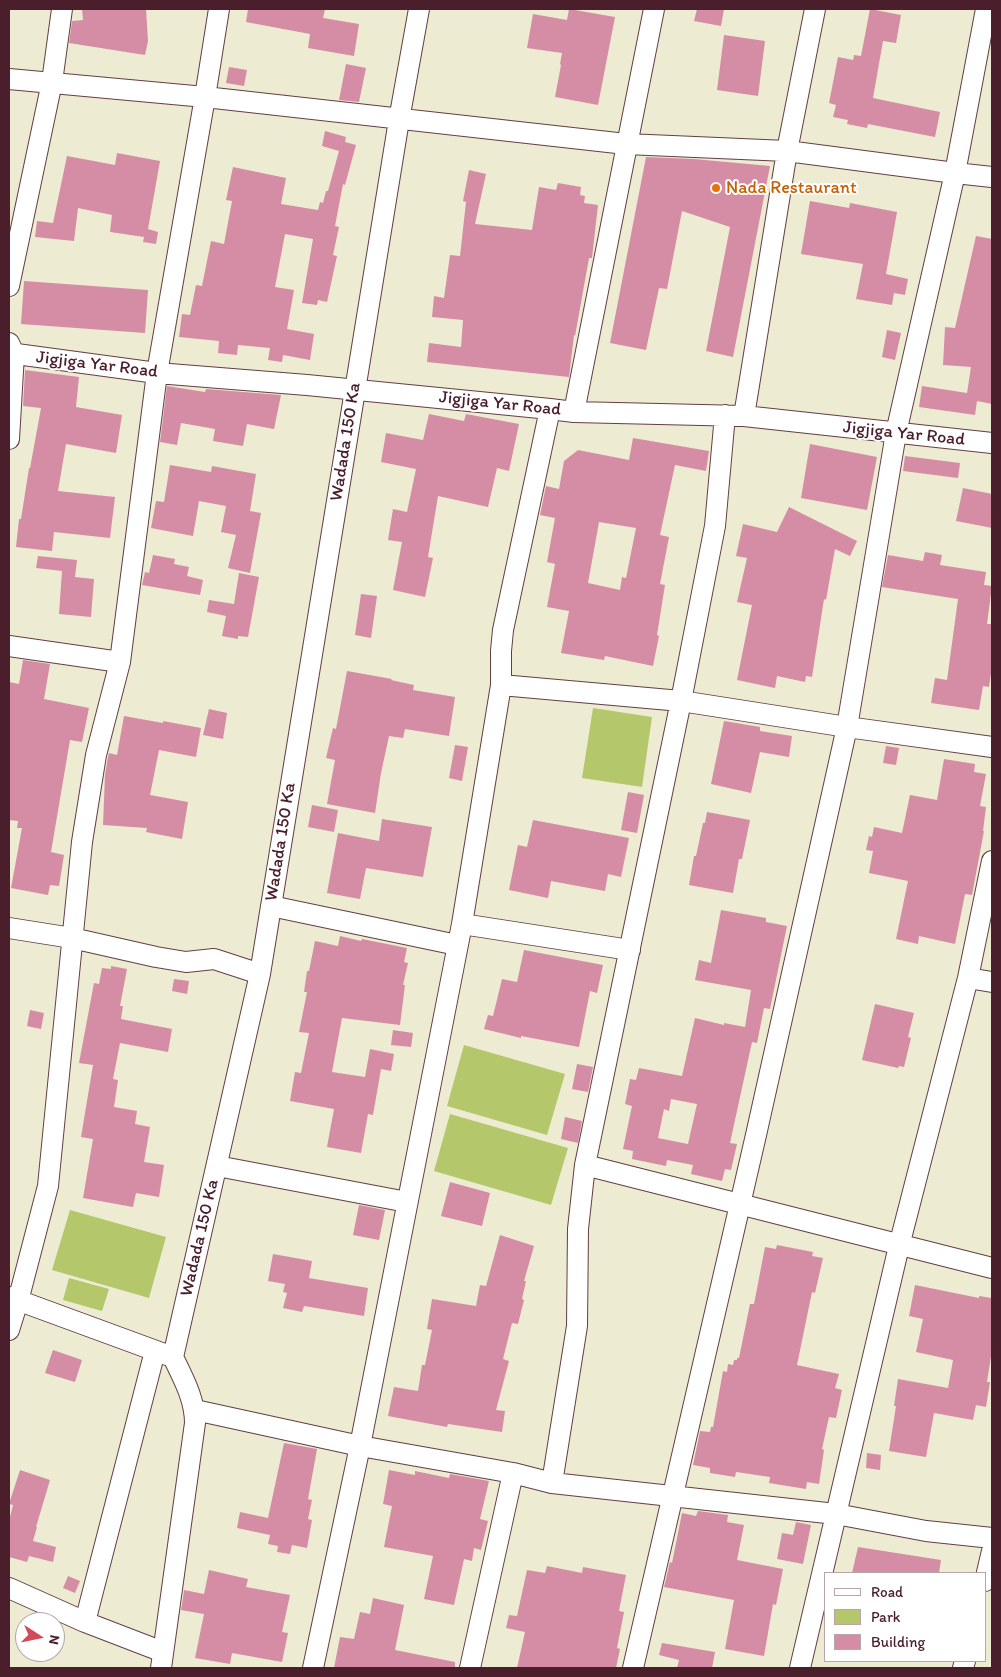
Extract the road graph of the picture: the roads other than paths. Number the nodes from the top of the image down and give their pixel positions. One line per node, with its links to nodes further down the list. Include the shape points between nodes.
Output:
1 (62, 9): 8 (street)
2 (218, 9): 9 (street)
3 (419, 9): 10 (street, Wadada 150 Ka)
4 (654, 9): 11 (street)
5 (815, 9): 12 (street)
6 (986, 9): 13 (street)
7 (9, 79): 8 (street)
8 (52, 82): 9 (street); 15 (street)
9 (205, 98): 10 (street); 17 (street)
10 (399, 120): 11 (street); 18 (street, Wadada 150 Ka)
11 (626, 144): 12 (street); 20 (street)
12 (787, 151): 13 (street); 21 (street)
13 (955, 173): 14 (street); 22 (street)
14 (992, 177)
15 (9, 286)
16 (10, 350): 17 (street, Jigjiga Yar Road); 23 (street)
17 (157, 373): 18 (street, Jigjiga Yar Road); 26 (street)
18 (355, 389): 19 (street, Jigjiga Yar Road); 32 (street, Wadada 150 Ka)
19 (550, 409): 20 (street, Jigjiga Yar Road); 27 (street, via 503,630)
20 (574, 412): 21 (street, Jigjiga Yar Road)
21 (734, 415): 22 (street, Jigjiga Yar Road); 28 (street)
22 (896, 433): 24 (street, Jigjiga Yar Road); 29 (street)
23 (9, 439)
24 (992, 444)
25 (9, 646): 26 (street)
26 (120, 662): 35 (street, via 96,755 82,842)
27 (501, 685): 28 (street); 33 (street)
28 (682, 700): 29 (street); 37 (street)
29 (847, 726): 30 (street); 44 (street)
30 (992, 747)
31 (992, 861): 39 (street)
32 (271, 906): 36 (street); 38 (street, Wadada 150 Ka)
33 (462, 924): 36 (street); 37 (street)
34 (9, 928): 35 (street)
35 (72, 938): 38 (street, via 186,962 214,959); 47 (street, via 48,1186)
36 (456, 945): 43 (street)
37 (630, 950): 41 (street)
38 (260, 974): 42 (street, Wadada 150 Ka)
39 (968, 978): 40 (street); 45 (street)
40 (992, 982)
41 (585, 1165): 44 (street); 53 (street, via 578,1230 577,1326)
42 (216, 1166): 43 (street); 49 (street, Wadada 150 Ka)
43 (407, 1202): 51 (street)
44 (739, 1205): 45 (street); 54 (street)
45 (899, 1246): 46 (street); 55 (street)
46 (992, 1268)
47 (13, 1299): 48 (street); 49 (street)
48 (9, 1330)
49 (164, 1354): 50 (street, via 187,1386); 60 (street, Wadada 150 Ka)
50 (195, 1410): 51 (street); 61 (street)
51 (360, 1446): 52 (street); 62 (street)
52 (512, 1473): 53 (street); 63 (street)
53 (552, 1483): 54 (street)
54 (672, 1497): 55 (street); 64 (street)
55 (836, 1514): 56 (street, via 926,1531); 65 (street)
56 (992, 1538)
57 (992, 1551): 58 (street)
58 (986, 1577)
59 (9, 1588): 60 (street)
60 (86, 1622): 61 (street)
61 (162, 1660)
62 (313, 1668)
63 (470, 1668)
64 (633, 1668)
65 (800, 1668)

